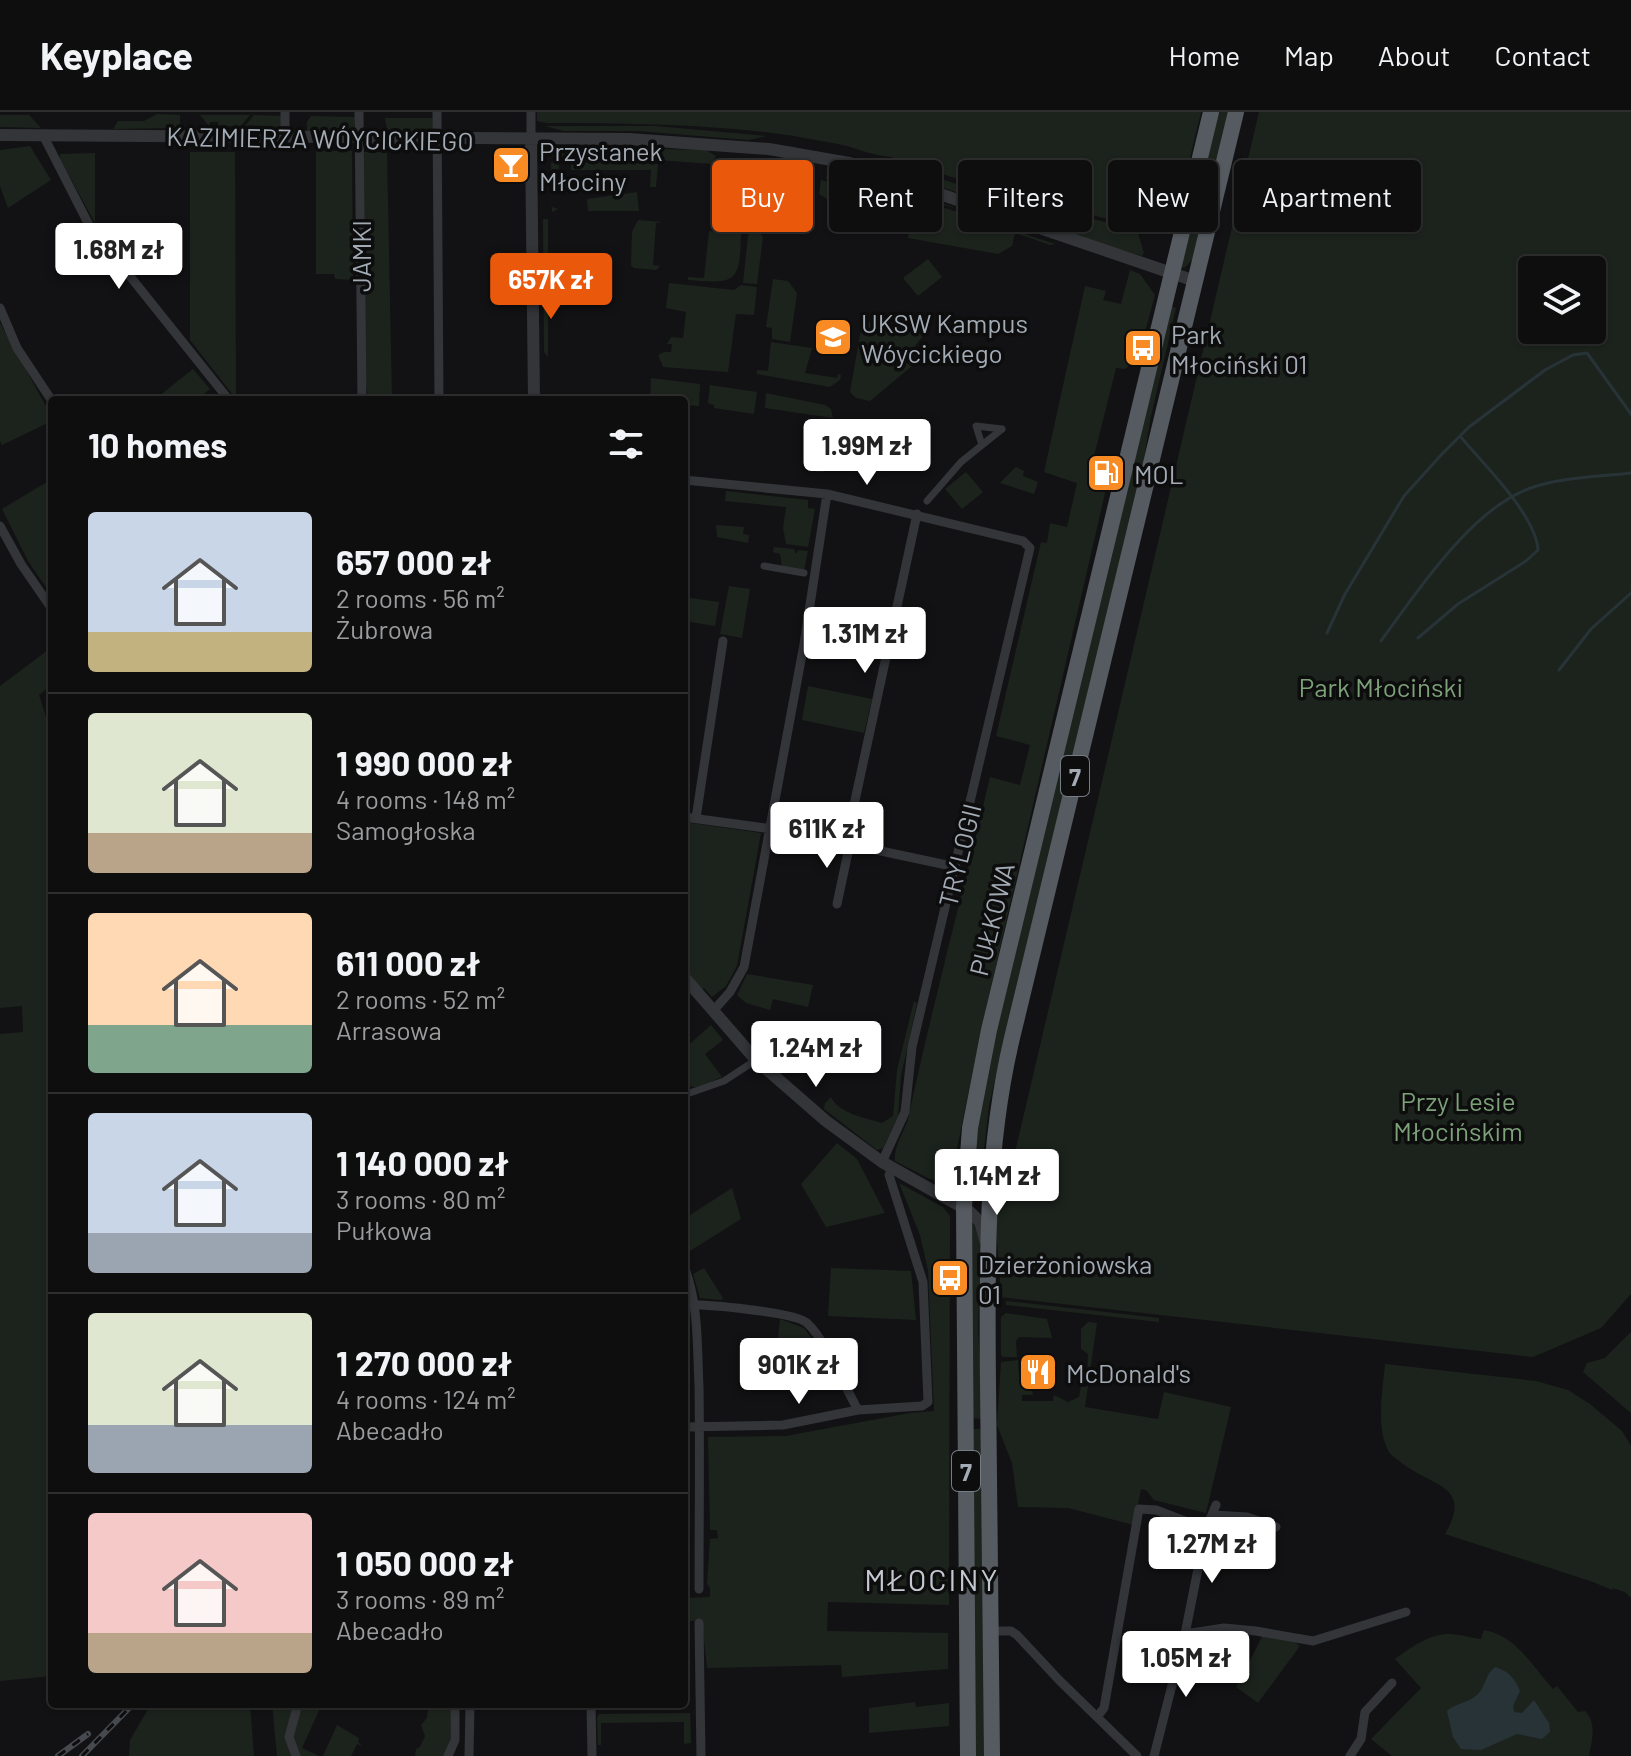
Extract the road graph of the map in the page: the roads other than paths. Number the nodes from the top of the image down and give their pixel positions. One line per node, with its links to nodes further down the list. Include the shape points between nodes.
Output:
1 (285, 112): 9 (street)
2 (359, 112): 10 (street, JAMKI)
3 (437, 112): 11 (street)
4 (531, 112): 12 (street)
5 (1211, 112): 13 (highway, PUŁKOWA / 7)
6 (1236, 112): 14 (highway, PUŁKOWA / 7)
7 (0, 135): 8 (street, KAZIMIERZA WÓYCICKIEGO)
8 (43, 135): 9 (street, KAZIMIERZA WÓYCICKIEGO); 17 (street, via 89,225)
9 (285, 138): 10 (street, KAZIMIERZA WÓYCICKIEGO)
10 (360, 139): 11 (street, KAZIMIERZA WÓYCICKIEGO); 18 (street, JAMKI)
11 (437, 139): 12 (street, KAZIMIERZA WÓYCICKIEGO); 19 (street)
12 (531, 139): 13 (street, KAZIMIERZA WÓYCICKIEGO, via 679,141 839,161); 20 (street)
13 (1172, 274): 14 (street, KAZIMIERZA WÓYCICKIEGO); 42 (highway, PUŁKOWA / 7, via 980,1070)
14 (1195, 281): 43 (highway, PUŁKOWA / 7, via 1004,1073 992,1161)
15 (0, 308): 16 (street, via 17,348)
16 (49, 396)
17 (226, 396)
18 (362, 396)
19 (439, 396)
20 (534, 396)
21 (982, 445): 24 (street)
22 (688, 480): 23 (street)
23 (827, 494): 25 (street); 33 (street)
24 (927, 501)
25 (917, 514): 34 (street); 35 (street, TRYLOGII, via 1029,546)
26 (0, 526): 29 (street)
27 (764, 566): 28 (street)
28 (804, 573)
29 (48, 603)
30 (723, 641): 32 (street)
31 (688, 817): 32 (street)
32 (696, 818): 33 (street)
33 (770, 829): 34 (street); 38 (street, via 744,967)
34 (848, 843): 35 (street); 36 (street)
35 (956, 867): 41 (street, TRYLOGII, via 912,1047 905,1112)
36 (837, 904)
37 (688, 982): 38 (street)
38 (713, 1011): 39 (street)
39 (756, 1060): 40 (street, via 724,1081); 41 (street)
40 (688, 1091)
41 (887, 1165): 42 (street); 45 (street, via 923,1282 930,1395 922,1406)
42 (964, 1207): 43 (street, via 980,1222); 66 (highway, PUŁKOWA / 7)
43 (989, 1255): 53 (highway, PUŁKOWA / 7)
44 (689, 1305): 45 (street, via 803,1320 817,1334); 46 (street)
45 (858, 1410): 46 (street, via 783,1425)
46 (699, 1425): 47 (street); 50 (street)
47 (688, 1426)
48 (1276, 1527): 49 (street, via 1215,1512)
49 (1206, 1529): 54 (street); 60 (street, via 1139,1509 1104,1708)
50 (699, 1589)
51 (1406, 1612): 54 (street, via 1313,1641 1224,1628)
52 (699, 1623): 65 (street)
53 (991, 1631): 60 (street, via 1017,1635); 67 (highway, PUŁKOWA / 7)
54 (1185, 1634): 69 (street)
55 (1392, 1683): 70 (street, via 1365,1712 1361,1739)
56 (297, 1708): 61 (street, via 289,1737)
57 (455, 1708): 62 (street, via 455,1740)
58 (470, 1708): 63 (street)
59 (591, 1708): 64 (street)
60 (1097, 1717): 68 (street)
61 (296, 1756)
62 (448, 1756)
63 (469, 1756)
64 (592, 1756)
65 (701, 1756)
66 (968, 1756)
67 (992, 1756)
68 (1137, 1756)
69 (1154, 1756)
70 (1350, 1756)

